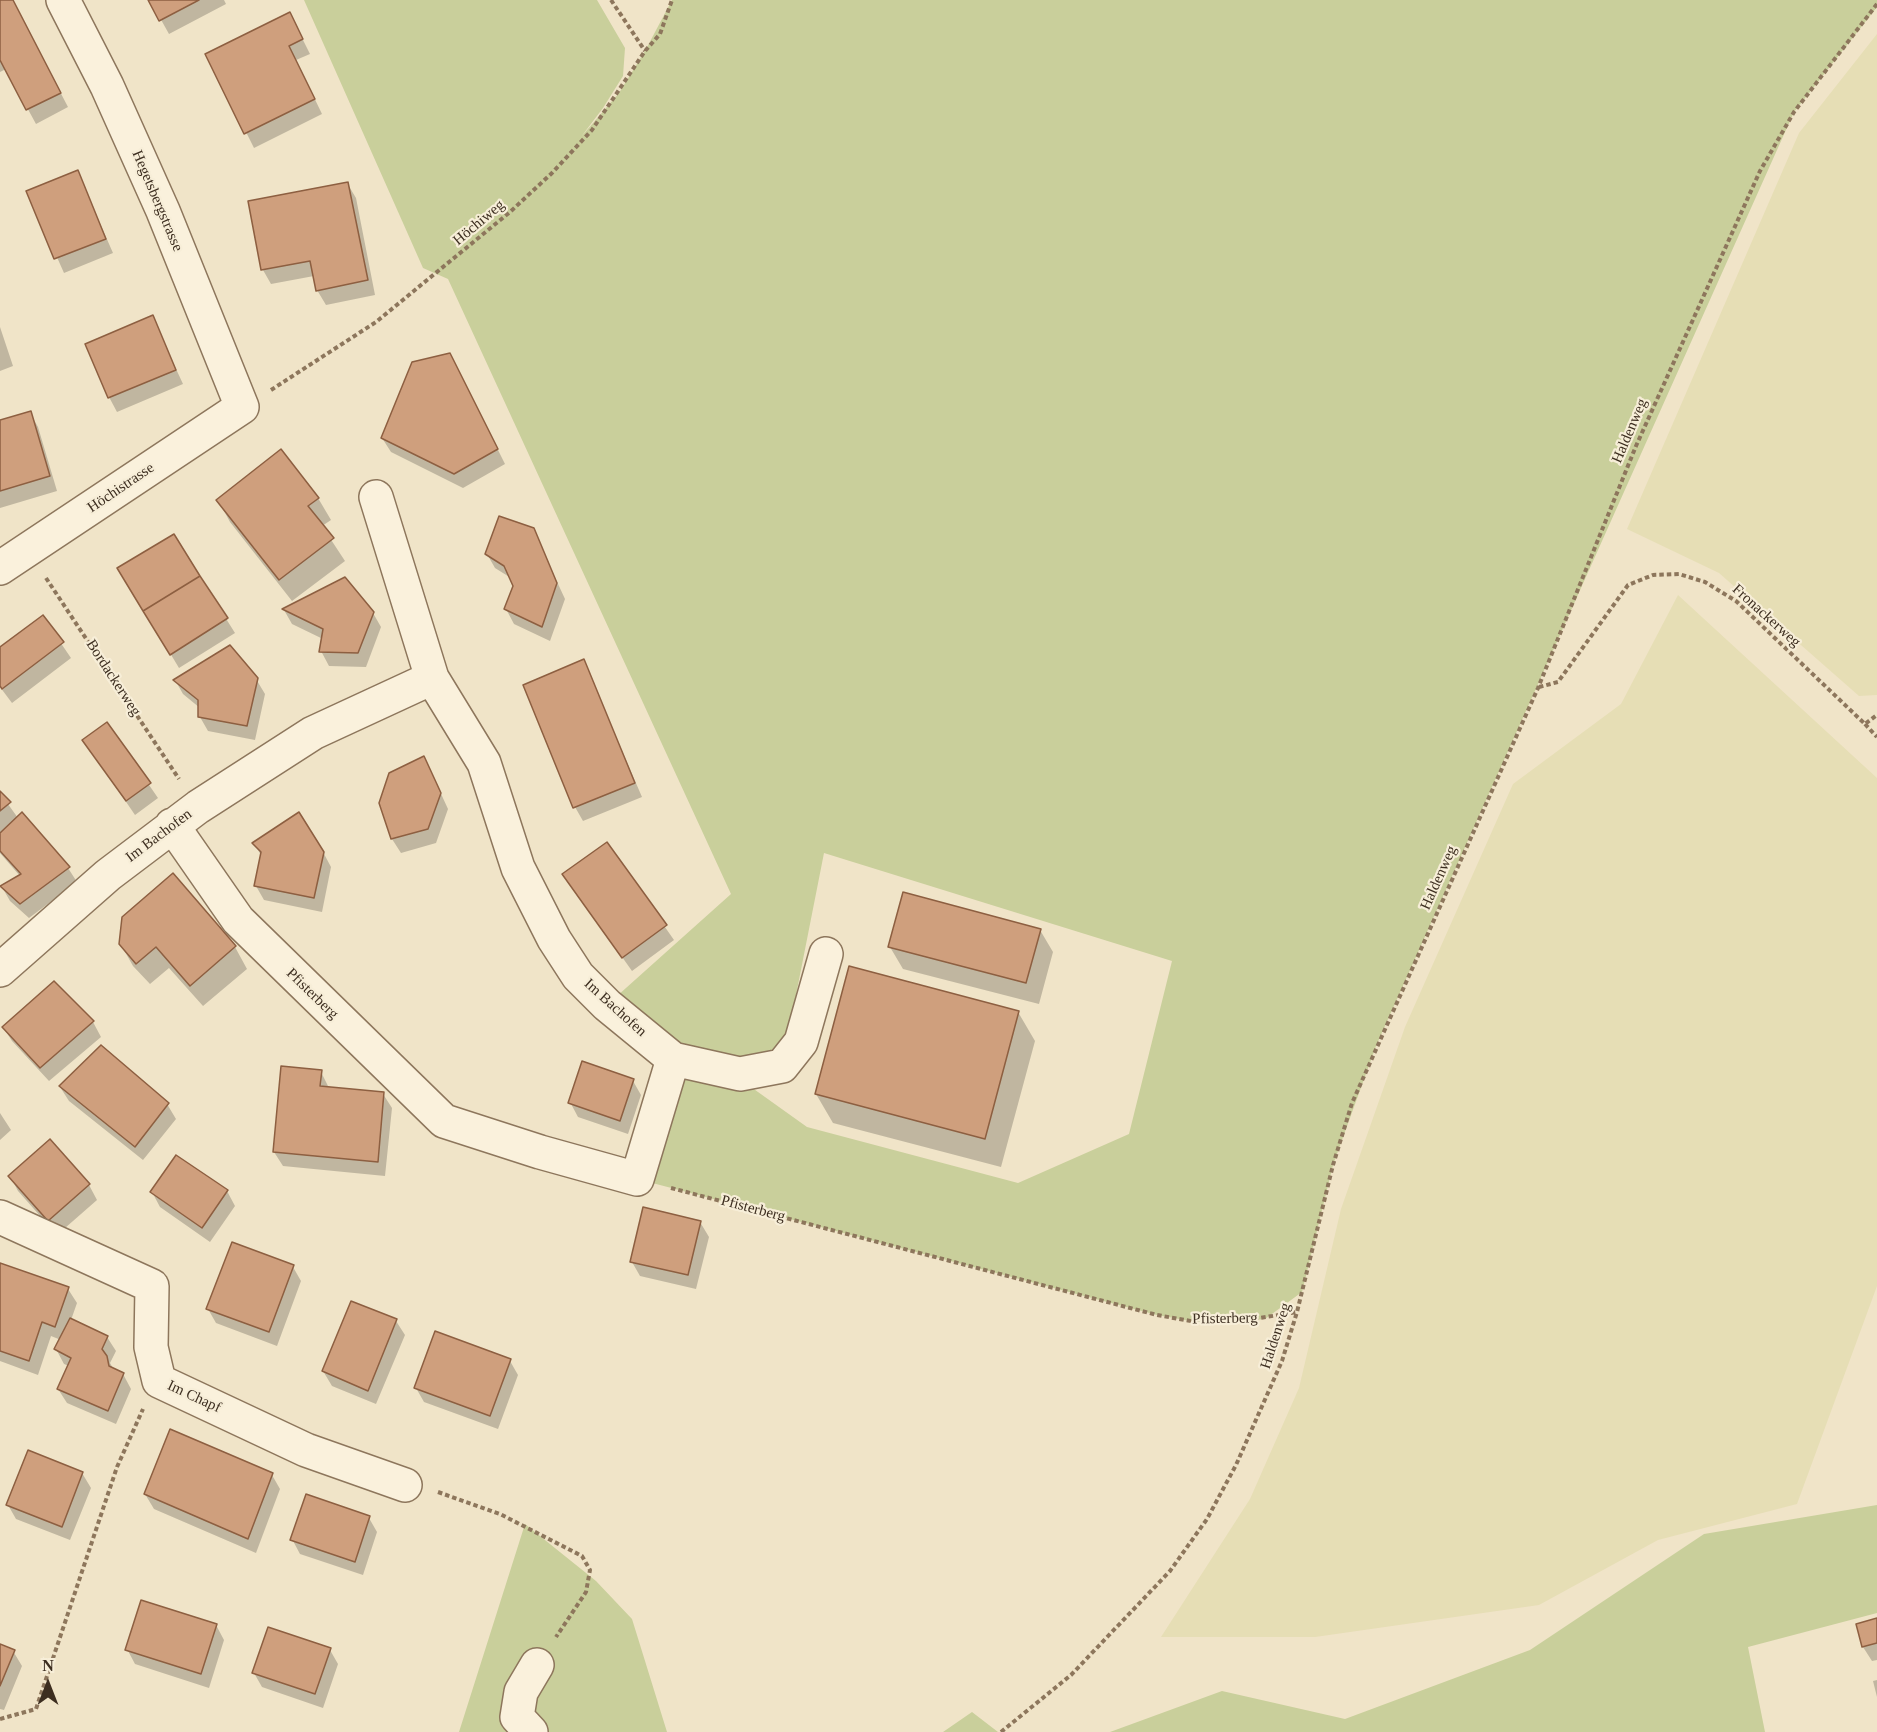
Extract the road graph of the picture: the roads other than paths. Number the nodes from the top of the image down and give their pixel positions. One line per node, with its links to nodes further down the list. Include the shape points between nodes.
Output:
1 (63, 0): 2 (street, Hegetsbergstrasse, via 163,211)
2 (242, 407): 4 (street, Höchistrasse)
3 (376, 497): 5 (street, Im Bachofen)
4 (0, 568)
5 (432, 678): 6 (street, Im Bachofen, via 313,733); 9 (street, Im Bachofen, via 484,763 518,868 554,939 579,976 607,1005)
6 (185, 816): 8 (street, Im Bachofen, via 108,875); 9 (street, Pfisterberg, via 238,920 444,1120 637,1179)
7 (826, 954): 9 (street, Im Bachofen, via 801,1042 782,1066 740,1074)
8 (0, 970)
9 (673, 1059)
10 (0, 1218): 11 (street, Im Chapf, via 152,1286 151,1347 159,1381 306,1450)
11 (405, 1485)
12 (537, 1665): 13 (street, via 521,1692 518,1717)
13 (531, 1732)

